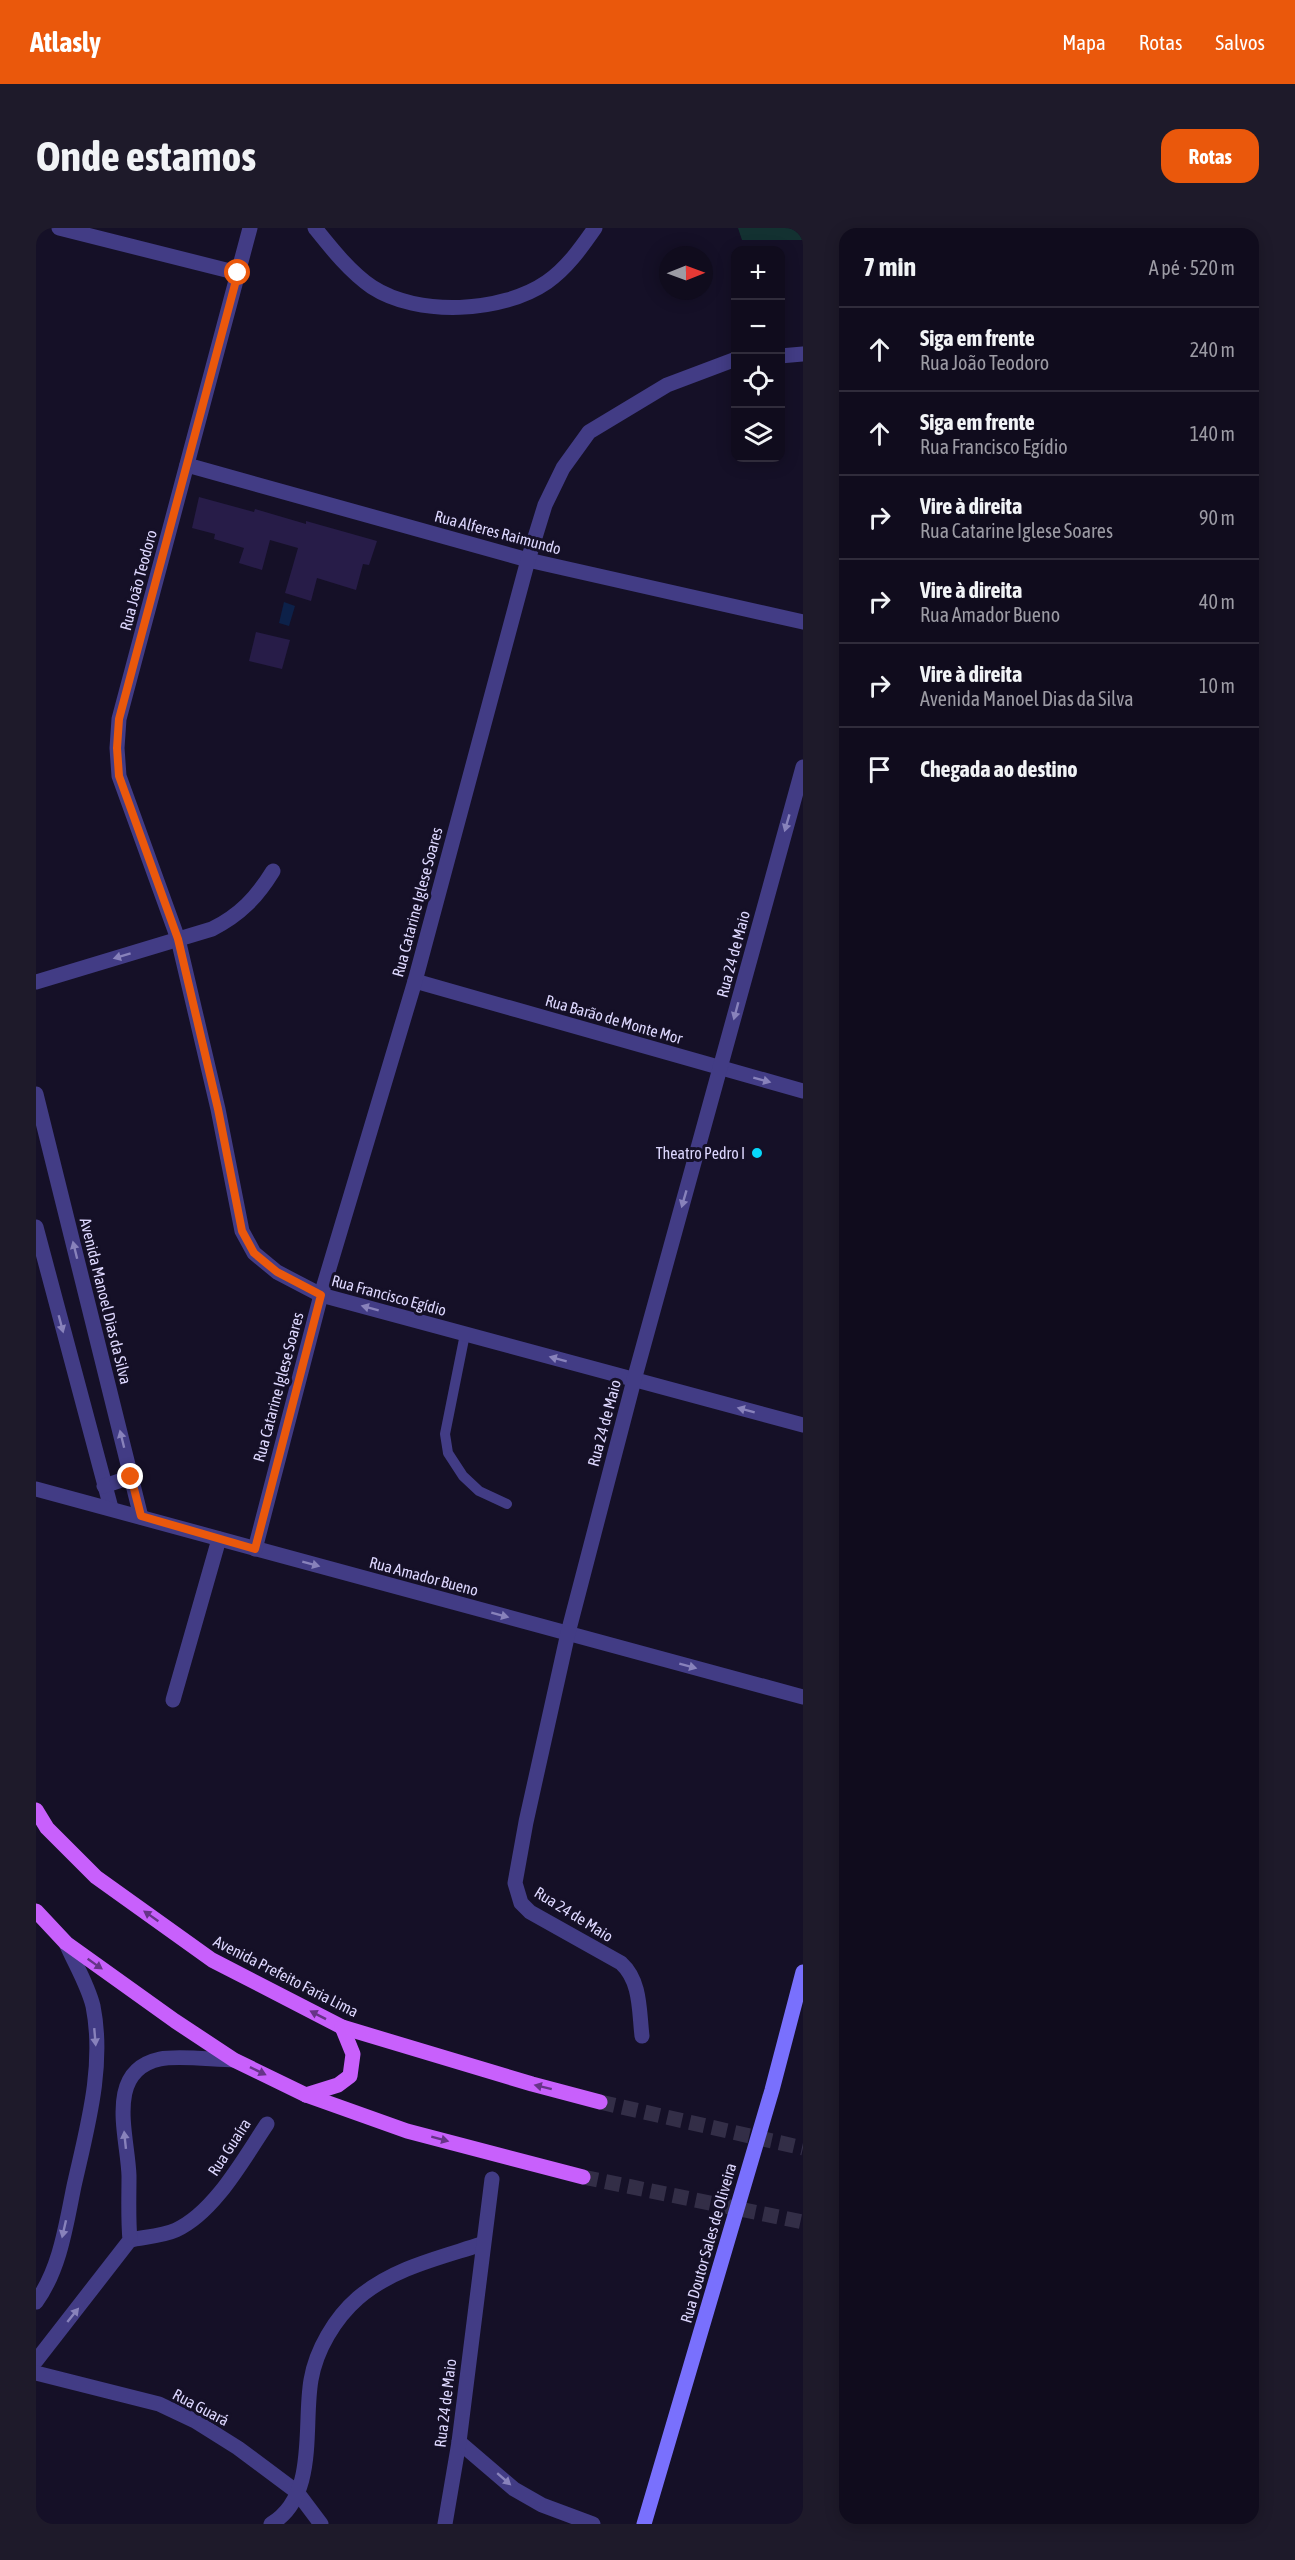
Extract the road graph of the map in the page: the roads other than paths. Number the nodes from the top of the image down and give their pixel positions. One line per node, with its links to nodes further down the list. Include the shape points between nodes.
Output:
1 (59, 228): 5 (street)
2 (250, 228): 5 (street, Rua João Teodoro)
3 (315, 228): 4 (street, via 372,286 408,303 435,308 492,303 525,295 577,255)
4 (595, 228)
5 (238, 273): 9 (street, Rua João Teodoro)
6 (803, 354): 7 (street)
7 (785, 356)
8 (731, 361): 10 (street, Rua Catarine Iglese Soares, via 667,385 589,432 562,468 545,505)
9 (187, 465): 10 (street, Rua Alferes Raimundo); 14 (street, Rua João Teodoro, via 119,719 117,748 119,776)
10 (528, 560): 11 (street, Rua Alferes Raimundo); 15 (street, Rua Catarine Iglese Soares)
11 (803, 622)
12 (803, 767): 17 (street, Rua 24 de Maio, one-way to 17)
13 (273, 871): 14 (street, via 258,895 232,919)
14 (178, 939): 16 (street, one-way to 16); 21 (street, Rua Francisco Egídio, via 242,1231 254,1253 277,1272)
15 (415, 981): 17 (street, Rua Barão de Monte Mor); 21 (street, Rua Catarine Iglese Soares)
16 (36, 982)
17 (721, 1069): 18 (street, Rua Barão de Monte Mor, one-way to 18); 23 (street, Rua 24 de Maio, one-way to 23)
18 (803, 1091)
19 (36, 1094): 25 (street, Avenida Manoel Dias da Silva, one-way to 19)
20 (36, 1227): 26 (street, one-way to 26)
21 (321, 1295): 22 (street, Rua Francisco Egídio, one-way to 21); 32 (street, Rua Catarine Iglese Soares)
22 (465, 1334): 23 (street, Rua Francisco Egídio, one-way to 22); 28 (lane, via 444,1434 448,1453 479,1491)
23 (634, 1380): 24 (street, Rua Francisco Egídio, one-way to 23); 33 (street, Rua 24 de Maio)
24 (803, 1425)
25 (131, 1477): 26 (street); 30 (street, Avenida Manoel Dias da Silva)
26 (104, 1486): 29 (street)
27 (36, 1489): 29 (street, Rua Amador Bueno)
28 (507, 1504)
29 (111, 1508): 30 (street, Rua Amador Bueno)
30 (141, 1516): 31 (street, Rua Amador Bueno)
31 (219, 1539): 32 (street, Rua Amador Bueno); 35 (street)
32 (255, 1549): 33 (street, Rua Amador Bueno, one-way to 33)
33 (568, 1633): 34 (street, Rua Amador Bueno, one-way to 34); 42 (street, Rua 24 de Maio, via 526,1822 515,1883 517,1894 531,1912 630,1971 635,1980)
34 (803, 1697)
35 (173, 1700)
36 (36, 1810): 37 (main road, Avenida Prefeito Faria Lima)
37 (41, 1825): 41 (main road, Avenida Prefeito Faria Lima, one-way to 37, via 212,1960 96,1877)
38 (36, 1911): 39 (main road)
39 (66, 1943): 43 (main road, one-way to 43); 51 (street, one-way to 51, via 93,2004 97,2058 92,2105 60,2246)
40 (803, 1971): 60 (main road, Rua Doutor Sales de Oliveira, via 772,2090)
41 (342, 2027): 44 (main road, via 353,2054 350,2076 338,2085); 45 (main road, Avenida Prefeito Faria Lima, one-way to 41)
42 (642, 2036)
43 (234, 2060): 44 (main road, one-way to 44); 49 (street, one-way to 43, via 129,2176 121,2106 129,2081 142,2068 160,2059)
44 (306, 2095): 47 (main road, one-way to 47, via 407,2131)
45 (600, 2102)
46 (267, 2124): 49 (street, Rua Guaíra, via 225,2188 198,2213 176,2230)
47 (583, 2177)
48 (492, 2179): 50 (street, Rua 24 de Maio)
49 (130, 2241): 52 (street, one-way to 49)
50 (482, 2244): 54 (street, Rua 24 de Maio); 55 (street, via 390,2276 357,2299 334,2324 311,2380 306,2458)
51 (36, 2302)
52 (36, 2361)
53 (36, 2373): 55 (street, Rua Guará, via 159,2404 238,2448)
54 (459, 2442): 58 (street, Rua 24 de Maio); 59 (street, one-way to 59, via 514,2489 542,2505)
55 (297, 2492): 56 (street, via 282,2518); 57 (street, Rua Guará)
56 (271, 2524)
57 (321, 2524)
58 (445, 2524)
59 (593, 2524)
60 (644, 2524)

